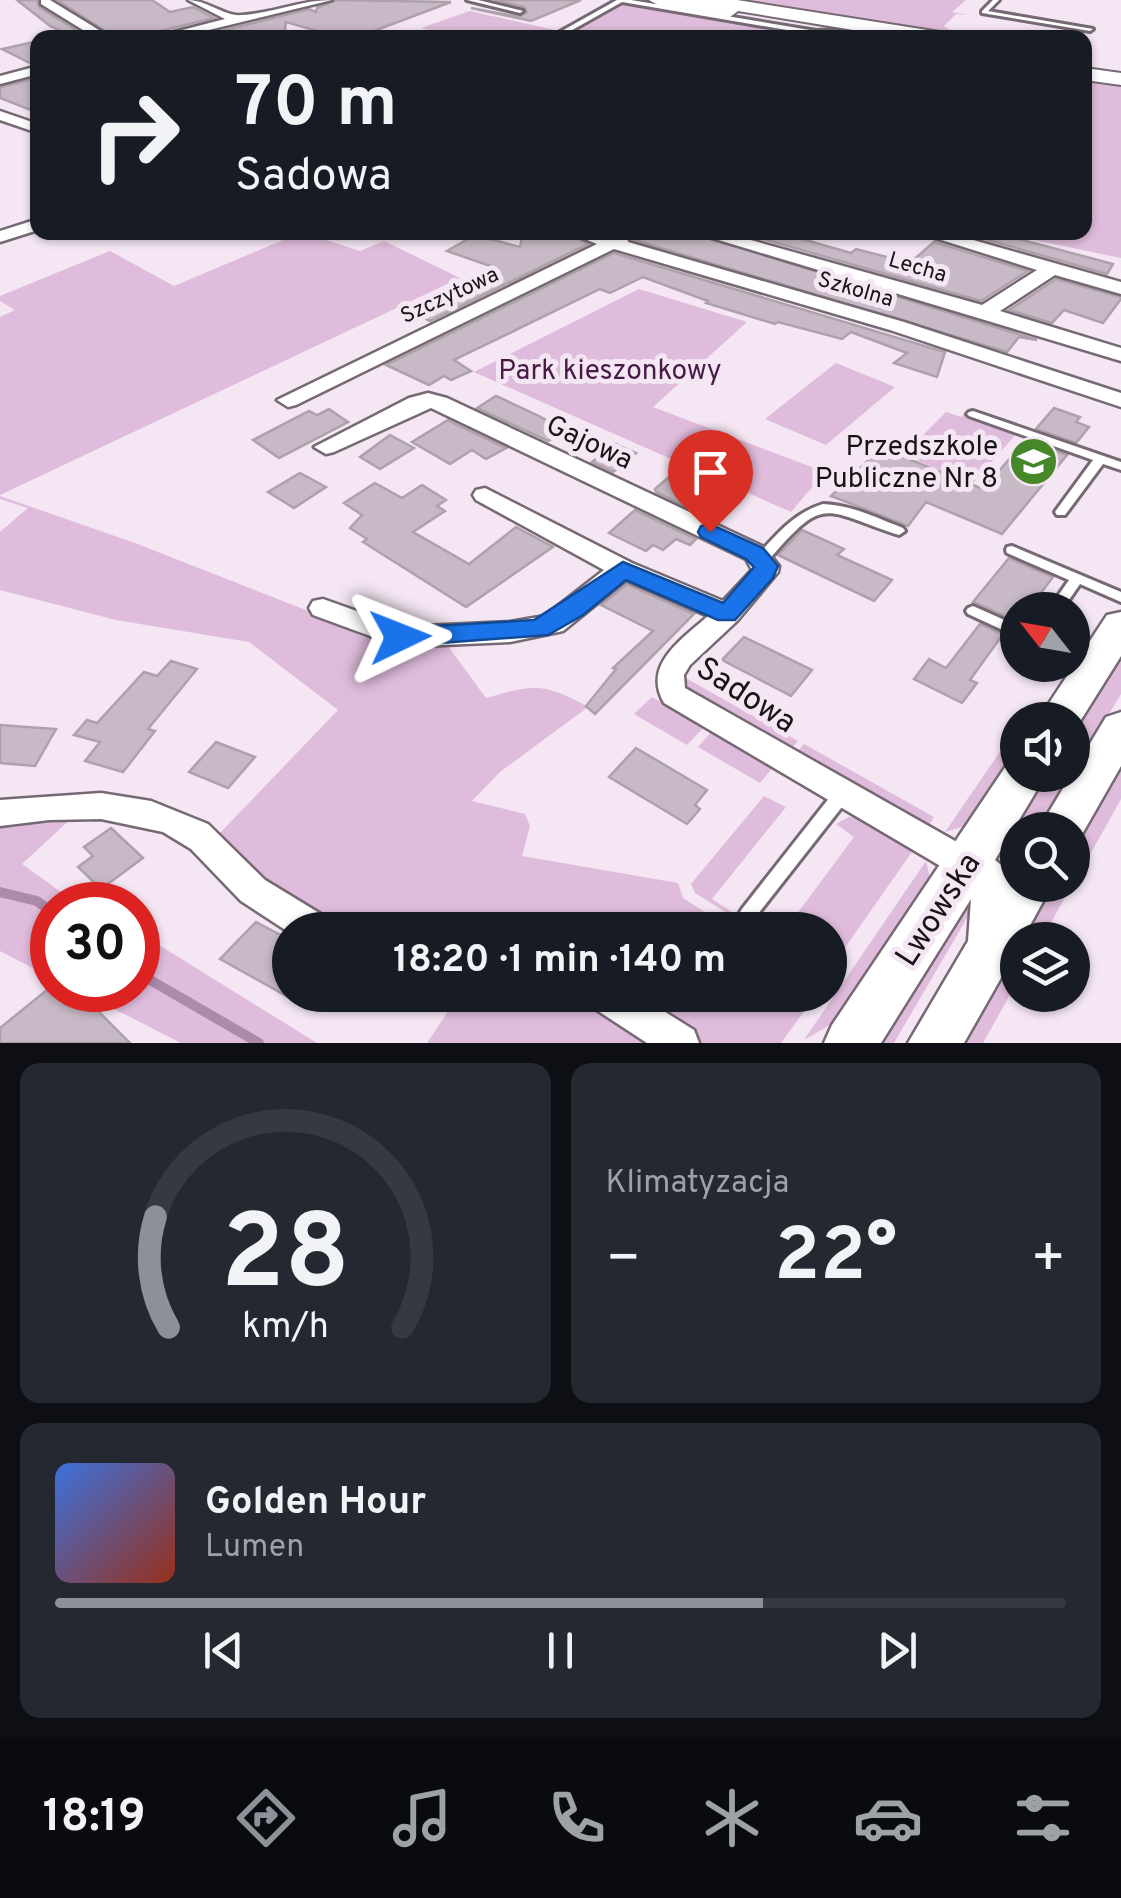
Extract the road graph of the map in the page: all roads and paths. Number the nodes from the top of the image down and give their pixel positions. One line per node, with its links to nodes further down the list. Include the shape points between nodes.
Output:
1 (194, 0): 10 (street)
2 (326, 0): 10 (street)
3 (470, 0): 9 (lane)
4 (621, 0): 11 (lane); 15 (lane)
5 (658, 0): 11 (main road)
6 (704, 0): 17 (main road)
7 (996, 0): 12 (lane, via 984,12)
8 (44, 2): 13 (street)
9 (520, 11)
10 (232, 18): 14 (street)
11 (762, 21): 16 (main road)
12 (1090, 28)
13 (92, 30)
14 (188, 30)
15 (567, 30)
16 (824, 30)
17 (890, 30)
18 (1092, 61): 19 (main road)
19 (1121, 65)
20 (30, 72): 23 (street)
21 (1092, 75): 22 (main road)
22 (1121, 79)
23 (0, 80)
24 (0, 115): 25 (street)
25 (30, 126)
26 (30, 227): 27 (street)
27 (0, 238)
28 (618, 240): 36 (street, Szczytowa)
29 (628, 240): 37 (street, Szkolna)
30 (728, 240): 34 (street, Lecha)
31 (953, 240): 32 (street)
32 (1053, 268): 33 (street); 34 (street)
33 (1121, 288)
34 (984, 312): 35 (street, Lecha)
35 (1121, 355)
36 (288, 400)
37 (1121, 400)
38 (973, 414): 40 (lane)
39 (326, 447): 46 (street, Gajowa, via 434,401)
40 (1100, 459): 41 (lane); 43 (lane)
41 (1121, 466)
42 (485, 495): 47 (street, Sadowa)
43 (1061, 512)
44 (899, 532): 46 (lane, via 822,506)
45 (1012, 550): 48 (lane)
46 (762, 559): 53 (street, via 765,572)
47 (623, 570): 51 (street, via 552,624 510,632 400,637); 53 (street, Sadowa)
48 (1077, 578): 49 (lane); 50 (lane)
49 (1067, 592)
50 (1121, 597)
51 (322, 608)
52 (973, 611): 54 (lane)
53 (726, 614): 59 (street, Sadowa, via 674,666 674,695)
54 (1000, 624)
55 (1121, 625): 56 (main road)
56 (1072, 702)
57 (1121, 728): 60 (main road)
58 (1013, 792): 62 (main road, Lwowska)
59 (843, 794): 62 (street, Sadowa); 65 (lane)
60 (1072, 812)
61 (0, 813): 64 (street, via 70,806 138,810 202,839 247,886)
62 (966, 864): 66 (main road, via 994,887); 69 (main road, Lwowska)
63 (1018, 902): 66 (main road)
64 (288, 912)
65 (750, 912)
66 (988, 953): 70 (main road)
67 (632, 1012): 68 (street)
68 (680, 1043)
69 (851, 1043)
70 (935, 1043)

